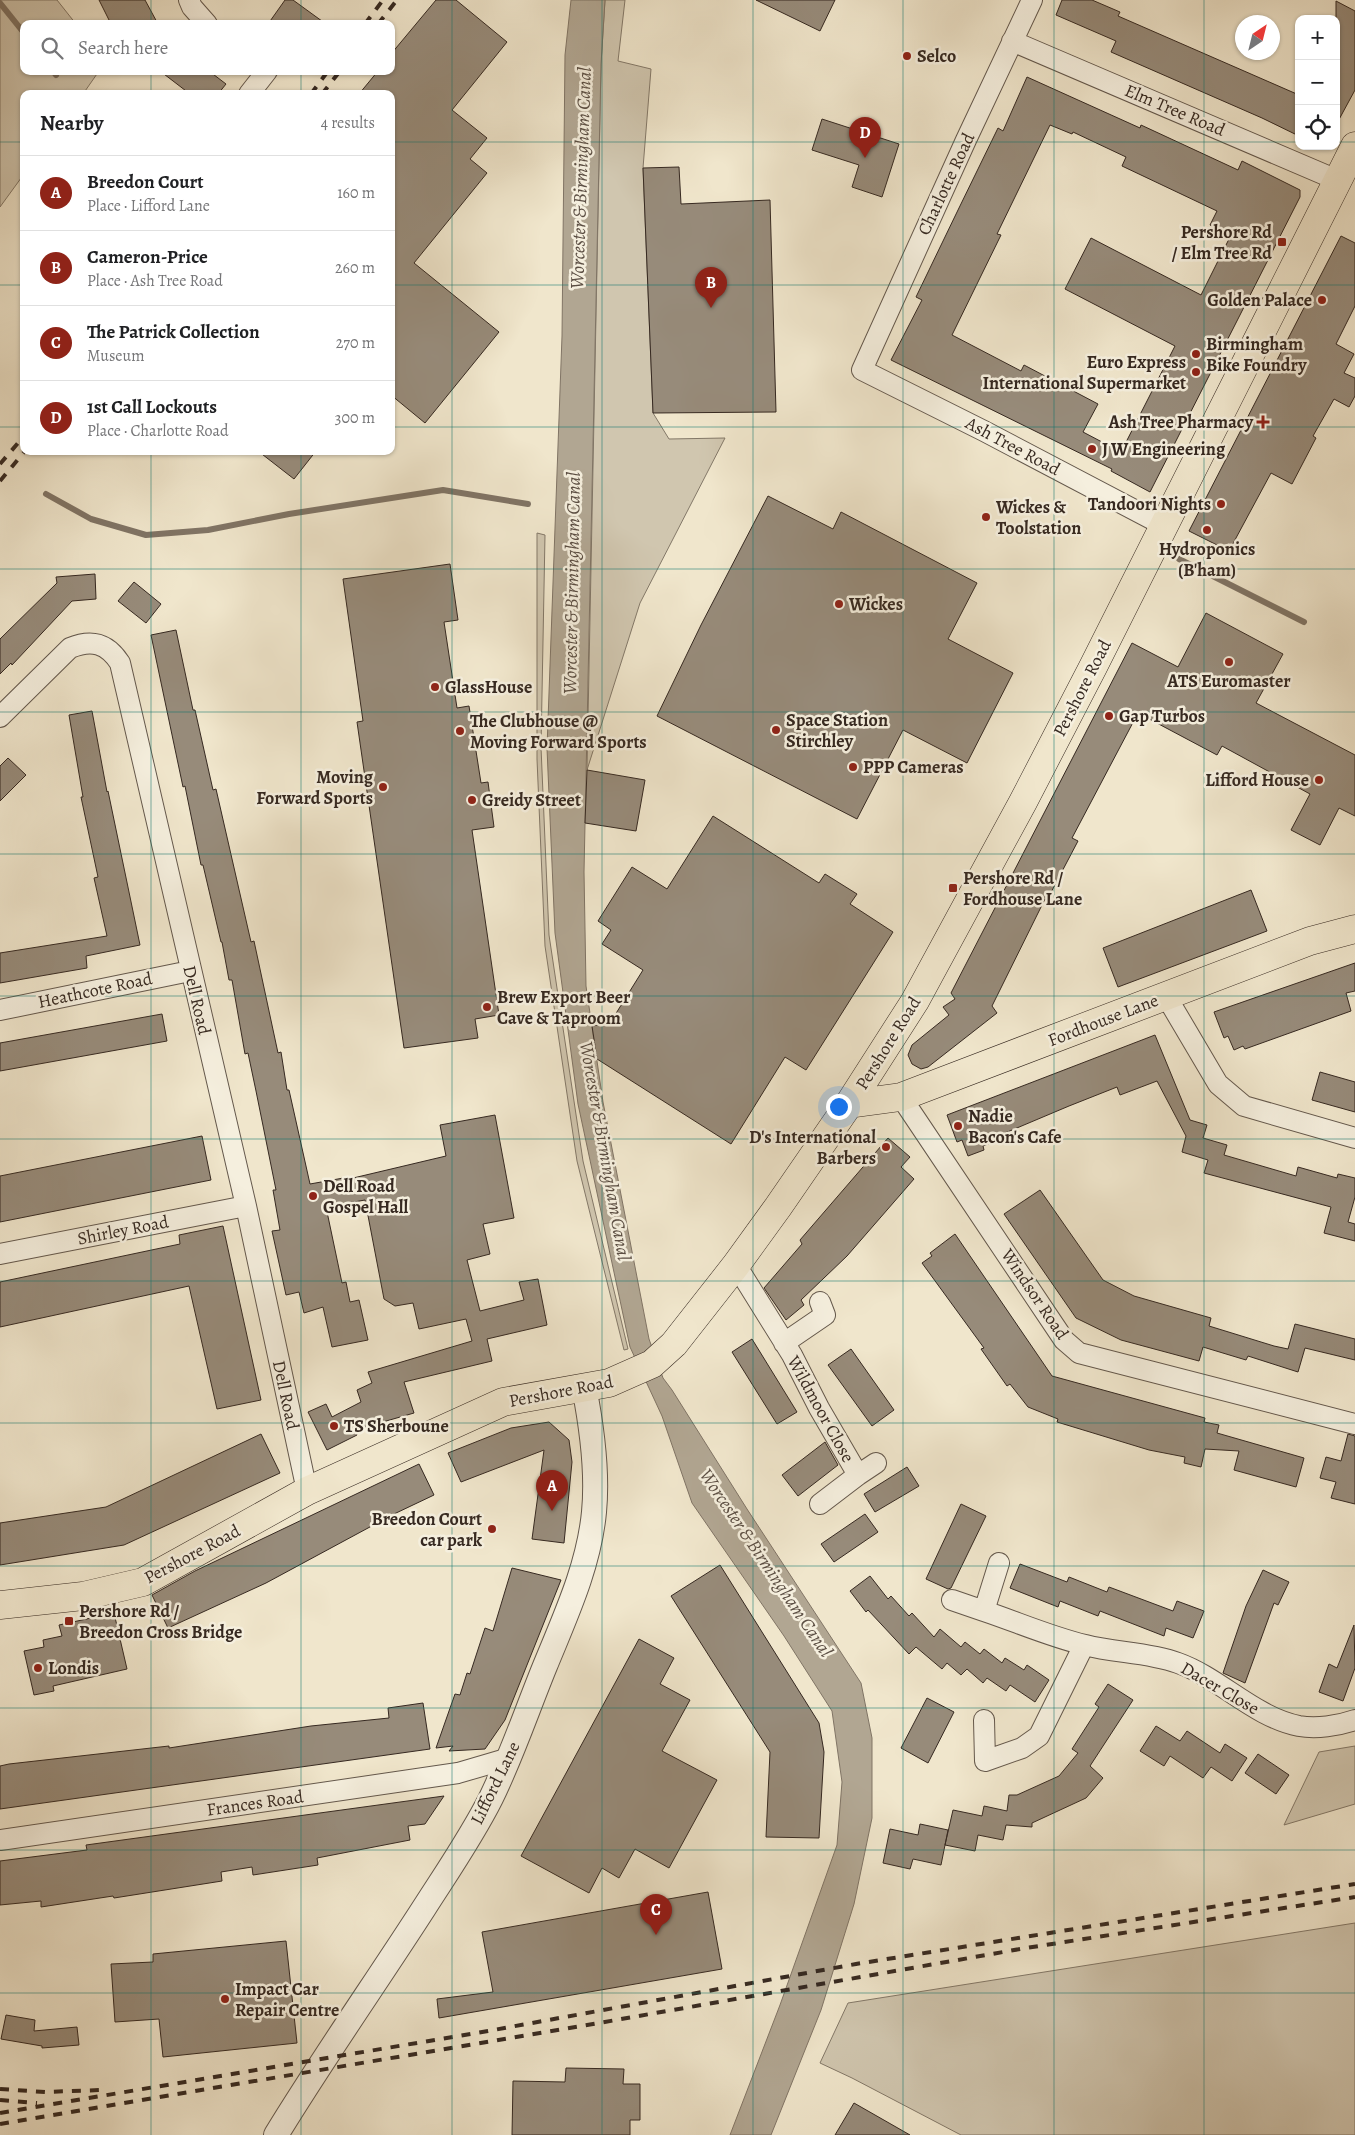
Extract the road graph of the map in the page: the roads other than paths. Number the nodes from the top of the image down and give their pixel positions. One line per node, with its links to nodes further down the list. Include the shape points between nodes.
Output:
1 (189, 0): 3 (street)
2 (1032, 0): 4 (street, Charlotte Road)
3 (203, 20)
4 (1012, 41): 8 (street, Elm Tree Road); 9 (street, Charlotte Road)
5 (261, 75): 6 (street)
6 (251, 90)
7 (1354, 149): 8 (main road, Pershore Road)
8 (1338, 180): 10 (main road, Pershore Road)
9 (862, 370): 10 (street, Ash Tree Road)
10 (1163, 525): 17 (main road, Pershore Road, via 1032,785 916,1001)
11 (0, 717): 13 (street, Dell Road, via 70,648 92,644 114,652 120,663)
12 (1355, 929): 14 (main road, Fordhouse Lane, via 1310,941)
13 (190, 971): 15 (street, Heathcote Road); 19 (street, Dell Road)
14 (1166, 996): 16 (main road, Fordhouse Lane); 18 (street, via 1218,1084 1244,1106)
15 (0, 1010)
16 (901, 1096): 17 (main road, Fordhouse Lane); 25 (street, Windsor Road, via 1064,1340 1078,1353)
17 (849, 1104): 21 (main road, Pershore Road)
18 (1355, 1138)
19 (246, 1206): 20 (street, Shirley Road); 28 (street, Dell Road)
20 (0, 1254)
21 (729, 1273): 23 (street, Wildmoor Close, via 750,1290); 24 (main road, Pershore Road, via 668,1349 652,1364)
22 (820, 1302): 23 (street, Wildmoor Close, via 824,1315)
23 (784, 1343): 27 (street, Wildmoor Close)
24 (597, 1385): 28 (main road, Pershore Road, via 503,1402); 37 (street, Lifford Lane, via 594,1512 576,1591)
25 (1355, 1424)
26 (876, 1463): 27 (street, Wildmoor Close)
27 (858, 1475): 29 (street, Wildmoor Close)
28 (307, 1491): 32 (main road, Pershore Road, via 143,1582 83,1596)
29 (820, 1504)
30 (999, 1563): 33 (street)
31 (952, 1600): 33 (street, Dacer Close)
32 (0, 1604)
33 (984, 1611): 34 (street, Dacer Close)
34 (1084, 1645): 35 (street, via 1039,1736 1022,1748 985,1761); 36 (street, Dacer Close, via 1177,1662 1200,1672 1261,1712 1299,1726 1324,1726)
35 (984, 1720)
36 (1355, 1720)
37 (509, 1758): 38 (street, Frances Road, via 458,1773); 39 (street, Lifford Lane, via 456,1858)
38 (0, 1840)
39 (276, 2135)

